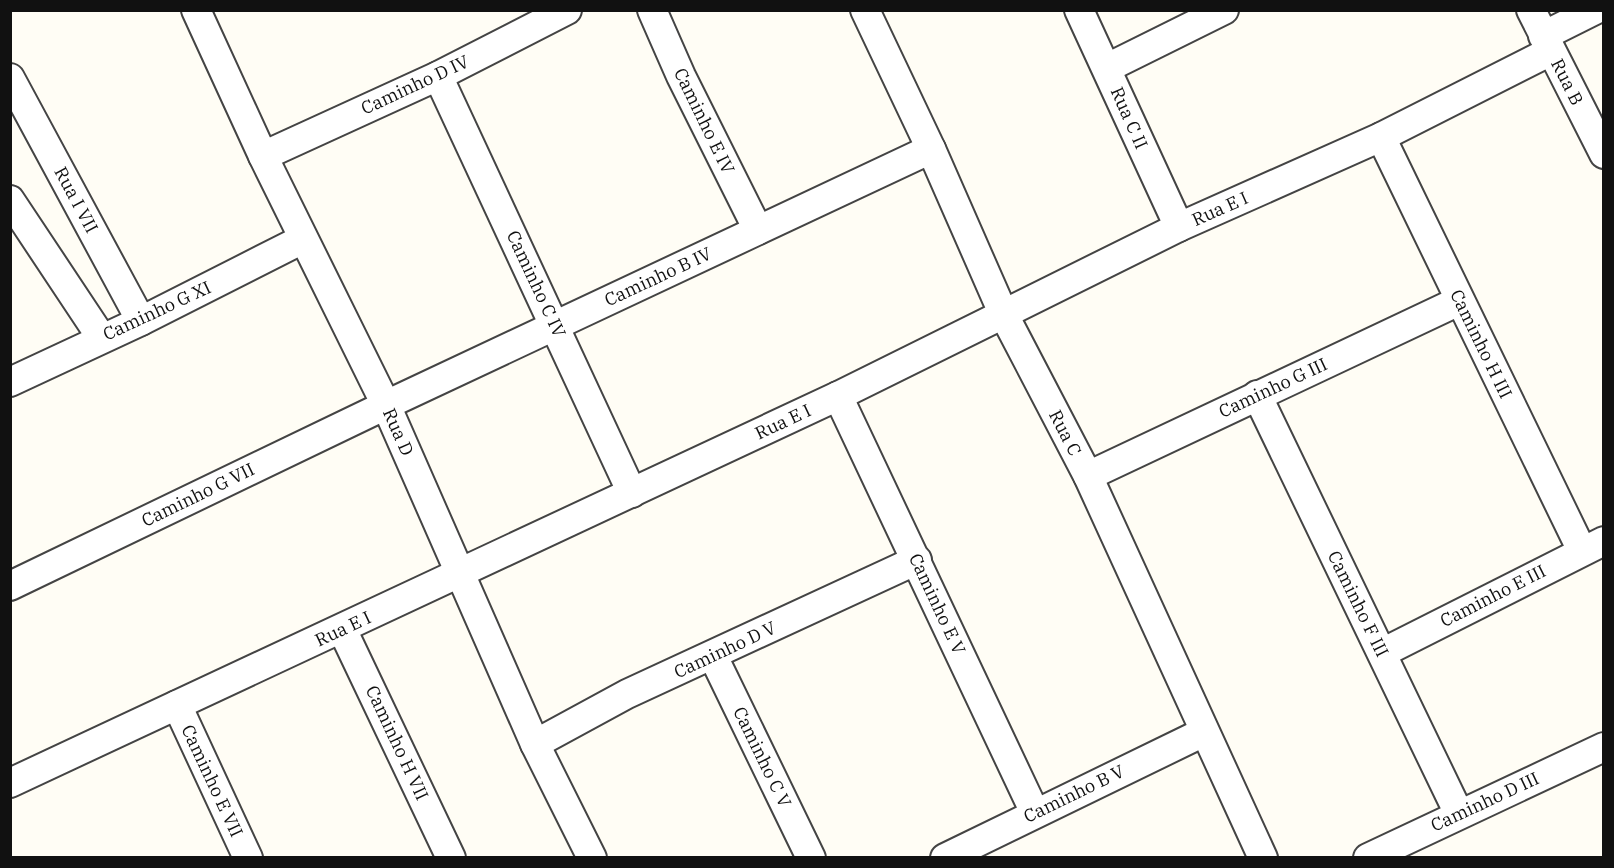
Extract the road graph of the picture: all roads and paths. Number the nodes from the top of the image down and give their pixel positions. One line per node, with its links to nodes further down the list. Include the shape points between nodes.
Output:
1 (196, 10): 15 (street, Rua D)
2 (567, 10): 10 (street, Caminho D IV)
3 (652, 10): 18 (street, Caminho E IV)
4 (865, 10): 13 (street, Rua C)
5 (1079, 10): 9 (street, Rua C II)
6 (1224, 10): 9 (street)
7 (1595, 10): 8 (street, Rua E I)
8 (1542, 32): 12 (street, Rua E I); 14 (street, Rua B)
9 (1107, 68): 17 (street, Rua C II)
10 (438, 75): 15 (street, Caminho D IV); 23 (street, Caminho C IV)
11 (10, 78): 22 (street, Rua I VII)
12 (1381, 137): 17 (street, Rua E I); 20 (street, Caminho H III)
13 (931, 149): 18 (street, Caminho B IV); 21 (street, Rua C)
14 (1604, 154)
15 (263, 156): 19 (street, Rua D)
16 (12, 207): 24 (street)
17 (1179, 227): 21 (street, Rua E I)
18 (758, 230): 23 (street, Caminho B IV)
19 (303, 239): 22 (street, Caminho G XI); 28 (street, Rua D)
20 (1459, 301): 26 (street, Caminho G III); 31 (street, Caminho H III)
21 (1003, 313): 27 (street, Rua E I); 29 (street, Rua C)
22 (141, 321): 24 (street, Caminho G XI)
23 (555, 326): 28 (street, Caminho B IV); 30 (street, Caminho C IV)
24 (101, 338): 25 (street, Caminho G XI)
25 (10, 382)
26 (1257, 395): 29 (street, Caminho G III); 36 (street, Caminho F III)
27 (838, 396): 30 (street, Rua E I); 32 (street, Caminho E V)
28 (386, 405): 33 (street, Rua D); 34 (street, Caminho G VII)
29 (1088, 476): 39 (street, Rua C)
30 (632, 493): 33 (street, Rua E I)
31 (1593, 546): 36 (street, Caminho E III)
32 (917, 560): 37 (street, Caminho D V); 43 (street, Caminho E V)
33 (460, 573): 35 (street, Rua E I); 40 (street, Rua D)
34 (10, 586)
35 (342, 629): 38 (street, Rua E I); 46 (street, Caminho H VII)
36 (1382, 653): 44 (street, Caminho F III)
37 (713, 656): 40 (street, Caminho D V, via 627,694); 48 (street, Caminho C V)
38 (177, 705): 42 (street, Rua E I); 45 (street, Caminho E VII)
39 (1204, 732): 43 (street, Caminho B V); 50 (street, Rua C)
40 (535, 744): 47 (street, Rua D)
41 (1604, 747): 44 (street, Caminho D III)
42 (10, 783)
43 (1035, 813): 49 (street, Caminho B V)
44 (1458, 814): 51 (street, Caminho D III)
45 (248, 858)
46 (451, 858)
47 (592, 858)
48 (811, 858)
49 (945, 858)
50 (1263, 858)
51 (1368, 858)

